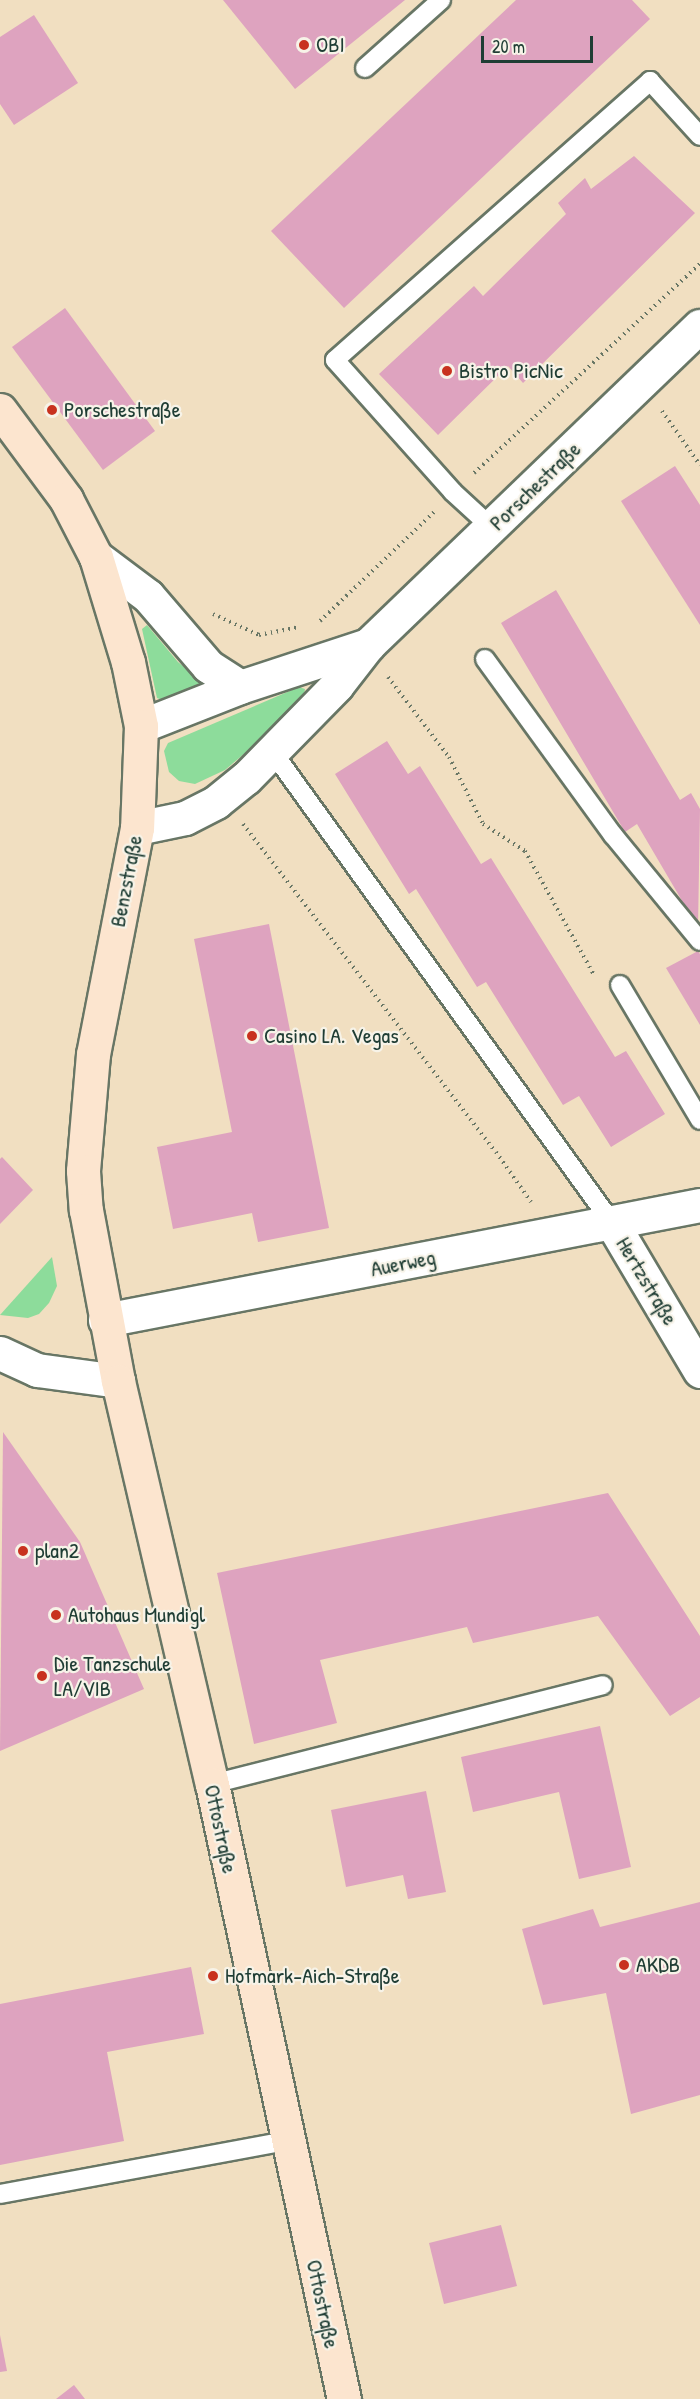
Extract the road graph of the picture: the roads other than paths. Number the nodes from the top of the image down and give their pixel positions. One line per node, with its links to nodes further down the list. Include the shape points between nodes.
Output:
1 (441, 0): 2 (lane)
2 (365, 68)
3 (700, 136): 6 (lane, via 650,81 335,360 453,492)
4 (698, 334): 6 (street, Porschestraße)
5 (0, 410): 7 (street, Benzstraße, via 66,499)
6 (491, 527): 8 (street, Porschestraße)
7 (96, 557): 10 (street, via 148,596 208,666); 11 (street, Benzstraße, via 128,662)
8 (368, 645): 10 (street, Porschestraße); 12 (street, Porschestraße, via 337,685)
9 (485, 659): 14 (lane, via 613,835)
10 (240, 687): 11 (street, Porschestraße)
11 (141, 726): 13 (street, Benzstraße)
12 (273, 751): 13 (street, Porschestraße, via 222,797 185,818); 18 (lane)
13 (137, 828): 19 (street, Benzstraße, via 93,1054 85,1132 86,1210)
14 (700, 941)
15 (620, 985): 16 (lane)
16 (700, 1120)
17 (700, 1205): 18 (street, Auerweg)
18 (612, 1222): 19 (street, Auerweg); 21 (street, Hertzstraße)
19 (105, 1320): 22 (street, Benzstraße)
20 (0, 1353): 22 (street, via 37,1370)
21 (700, 1371)
22 (118, 1381): 24 (street, Ottostraße)
23 (603, 1685): 24 (lane)
24 (212, 1784): 25 (street, Ottostraße)
25 (290, 2140): 26 (lane); 27 (street, Ottostraße)
26 (0, 2194)
27 (344, 2399)

